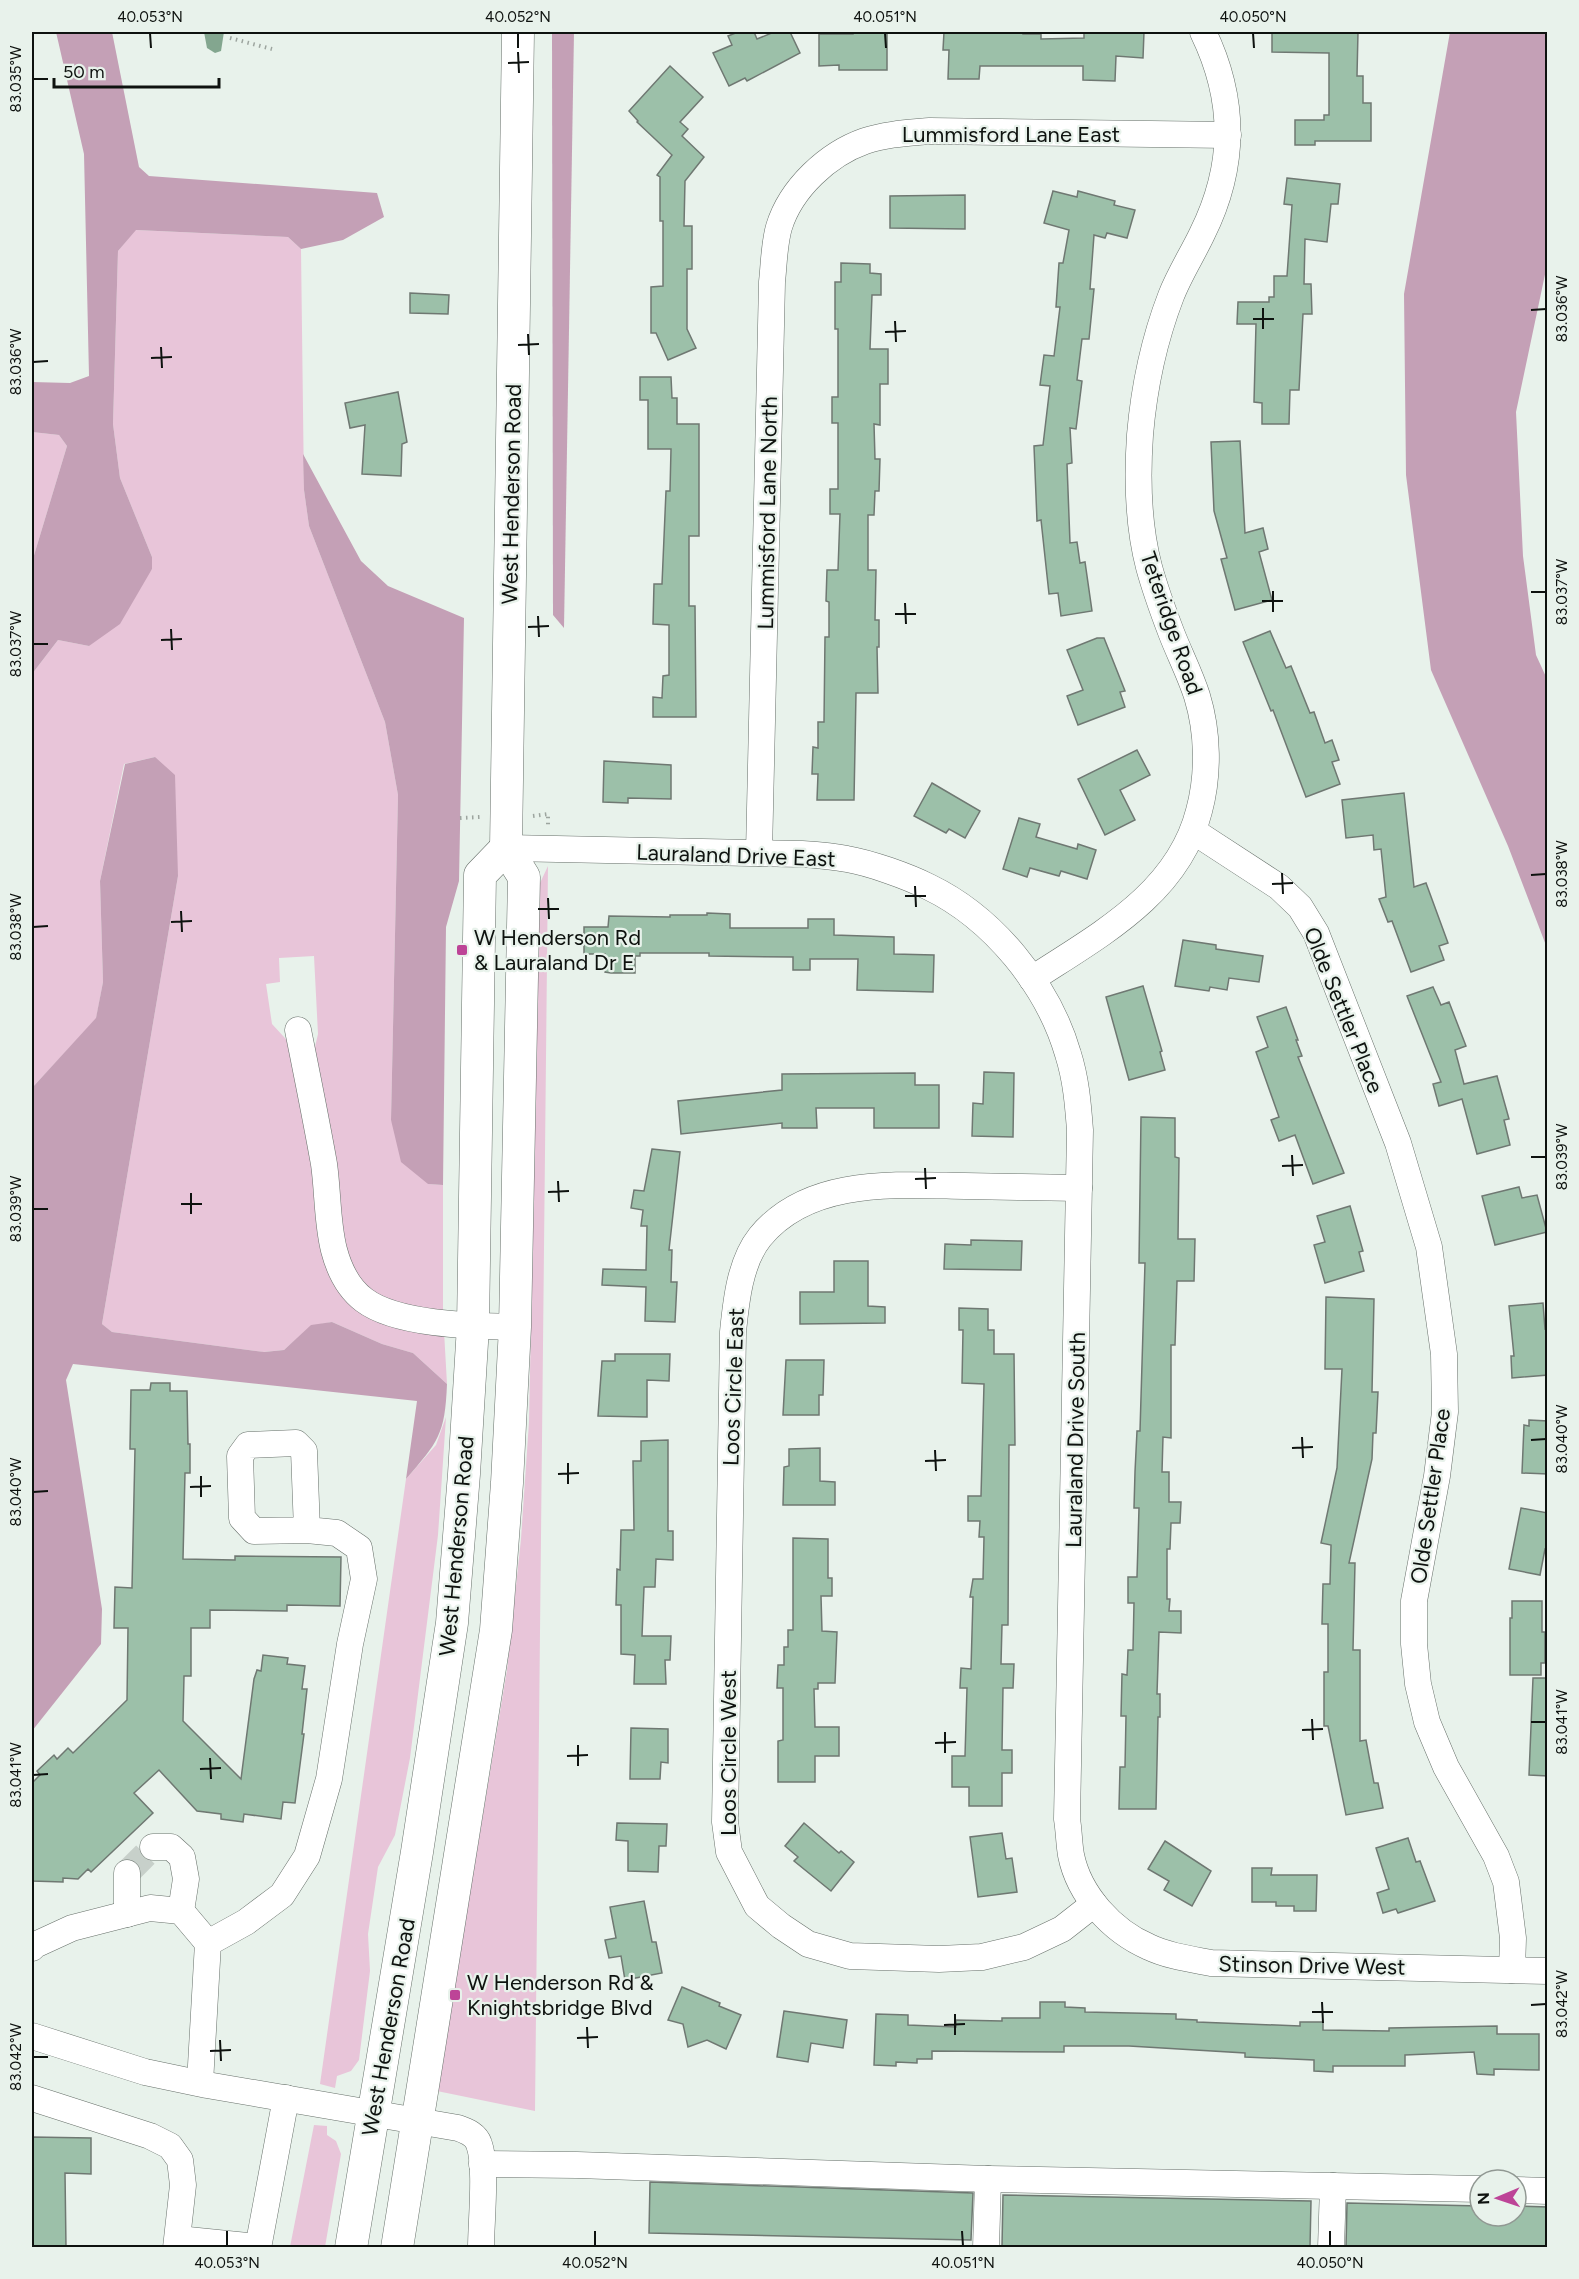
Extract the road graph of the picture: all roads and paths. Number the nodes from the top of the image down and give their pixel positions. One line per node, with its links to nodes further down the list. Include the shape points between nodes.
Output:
1 (518, 32): 8 (main road, West Henderson Road)
2 (1203, 32): 5 (street, Teteridge Road, via 1225,93)
3 (230, 38): 4 (path)
4 (272, 49)
5 (1228, 135): 6 (street, Lummisford Lane East, via 930,131 895,134 865,141 832,158); 7 (street, Teteridge Road, via 1224,176 1216,202 1171,295 1158,337 1147,377 1140,444 1140,499 1149,564 1197,696 1204,728 1205,786)
6 (806, 180): 9 (street, Lummisford Lane North, via 779,227 772,282)
7 (1193, 831): 10 (street, Teteridge Road, via 1168,874 1142,903); 24 (street, Olde Settler Place, via 1279,887 1300,907 1316,933 1398,1143 1429,1247 1444,1354 1445,1413 1414,1601 1417,1674 1427,1722 1446,1767 1497,1856 1506,1882 1513,1938)
8 (506, 848): 9 (street, Lauraland Drive East); 13 (main road, West Henderson Road, via 480,875); 14 (main road, West Henderson Road, via 524,877)
9 (759, 853): 10 (street, Lauraland Drive East, via 848,859 929,887 989,929)
10 (1032, 979): 12 (street, Lauraland Drive South, via 1068,1052 1077,1091)
11 (298, 1030): 13 (street, via 324,1166 334,1249 343,1274 365,1301 398,1315)
12 (1079, 1188): 16 (street, Loos Circle East, via 863,1187 826,1194 801,1205 778,1219 759,1238 746,1264 733,1332); 19 (street, Lauraland Drive South, via 1067,1819 1071,1857 1080,1883)
13 (473, 1326): 14 (street); 30 (main road, West Henderson Road, via 452,1623)
14 (515, 1327): 31 (main road, West Henderson Road, via 496,1630)
15 (307, 1530): 15 (street, via 304,1451 296,1443 248,1445 240,1456 242,1518 254,1531); 22 (street, via 337,1533 358,1548 364,1579 329,1779 307,1857 282,1895 246,1922)
16 (728, 1624): 19 (street, Loos Circle West, via 725,1822 729,1852 757,1906 781,1926 808,1944 850,1956 982,1957 1024,1947 1062,1929)
17 (153, 1847): 20 (street, via 171,1847 182,1857 186,1879)
18 (127, 1873): 21 (street)
19 (1094, 1904): 24 (street, Stinson Drive West, via 1119,1928 1148,1947 1211,1963)
20 (181, 1911): 21 (street, via 150,1908); 22 (street)
21 (127, 1914): 23 (street, via 72,1928)
22 (208, 1943): 27 (street)
23 (32, 1948)
24 (1512, 1970): 25 (street, Stinson Drive West)
25 (1548, 1971)
26 (32, 2036): 27 (street, via 144,2072)
27 (200, 2083): 29 (street)
28 (32, 2098): 38 (street, via 170,2146 180,2160 183,2185)
29 (286, 2098): 30 (street); 39 (street)
30 (373, 2113): 31 (street); 40 (main road, West Henderson Road)
31 (418, 2121): 32 (street, via 470,2132 479,2143); 41 (main road, West Henderson Road)
32 (482, 2164): 33 (street); 42 (street)
33 (988, 2179): 34 (street); 43 (street)
34 (1333, 2186): 35 (street); 44 (street)
35 (1468, 2189)
36 (1528, 2190): 37 (street)
37 (1548, 2191)
38 (177, 2243): 39 (street)
39 (258, 2247)
40 (351, 2247)
41 (397, 2247)
42 (481, 2247)
43 (986, 2247)
44 (1331, 2247)

